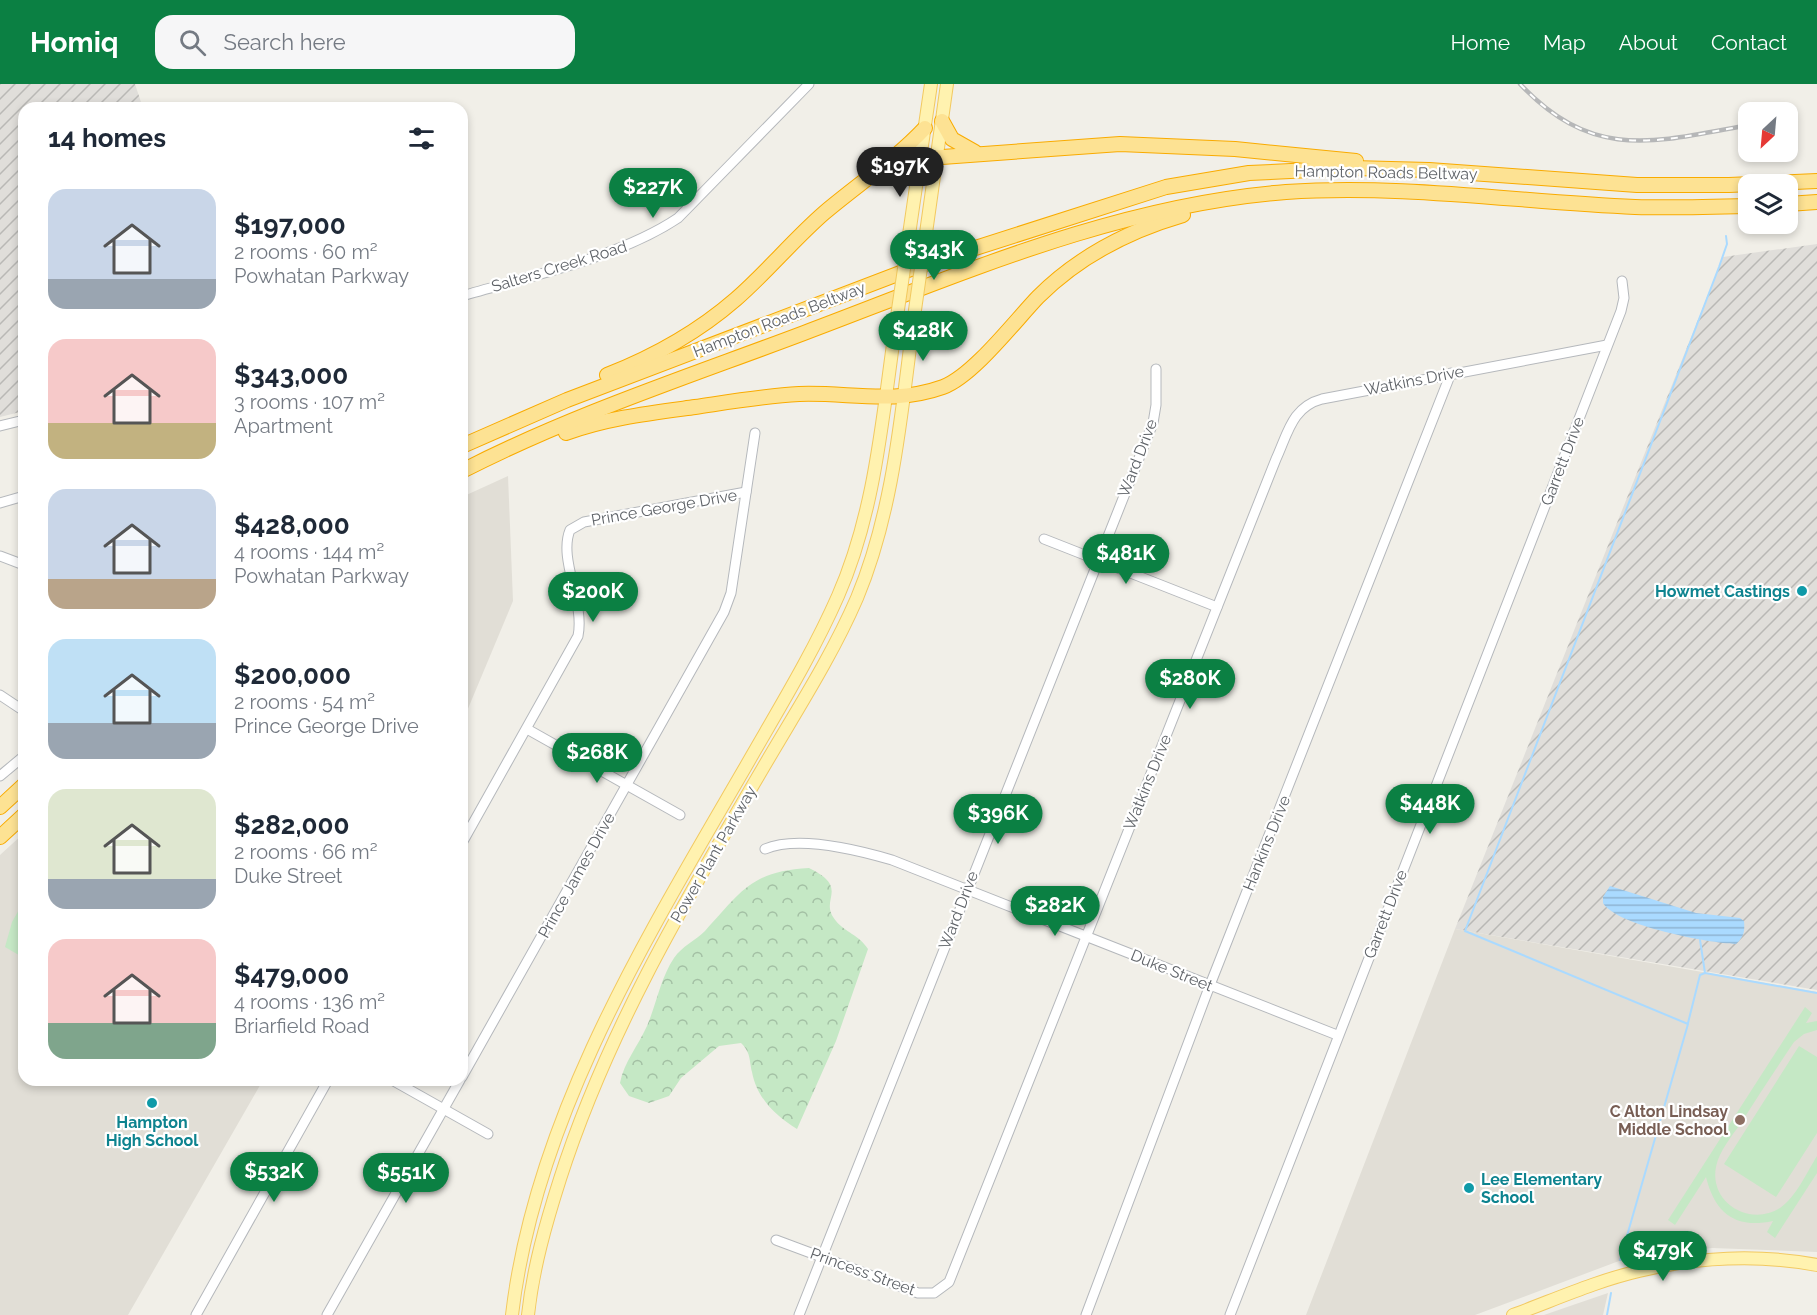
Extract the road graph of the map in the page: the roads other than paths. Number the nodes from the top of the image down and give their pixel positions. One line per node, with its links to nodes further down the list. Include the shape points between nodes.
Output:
1 (809, 84): 17 (street, Salters Creek Road, via 678,218 658,231 628,246)
2 (931, 84): 5 (main road, Power Plant Parkway)
3 (947, 84): 4 (main road, Power Plant Parkway)
4 (942, 121): 6 (highway, via 952,139); 7 (main road, Power Plant Parkway)
5 (925, 128): 8 (main road, Power Plant Parkway); 9 (highway)
6 (980, 153): 7 (highway); 10 (highway, via 1120,144 1178,145)
7 (937, 157): 8 (highway); 21 (main road, Power Plant Parkway, bridge)
8 (921, 159): 9 (highway); 22 (main road, Power Plant Parkway, bridge)
9 (883, 165): 23 (highway, via 712,318 671,345 596,379)
10 (1429, 170): 11 (highway, Hampton Roads Beltway, via 1637,185); 23 (highway, Hampton Roads Beltway, via 1295,169 1166,187 916,267)
11 (1817, 181)
12 (1247, 196): 15 (highway, Hampton Roads Beltway, via 1326,190 1398,191 1637,207); 21 (highway, via 1149,225 1108,244 1053,283 960,378); 27 (highway, Hampton Roads Beltway, via 1151,213 1073,233)
13 (1817, 202): 14 (highway)
14 (1798, 203)
15 (1738, 206)
16 (1622, 281): 18 (street, Garrett Drive, via 1623,304)
17 (468, 294)
18 (1607, 345): 20 (street, Watkins Drive); 54 (street, Garrett Drive)
19 (1156, 369): 35 (street, Ward Drive, via 1153,423)
20 (1451, 373): 37 (street, Watkins Drive, via 1322,399 1307,403 1297,412); 53 (street, Hankins Drive)
21 (903, 397): 22 (highway); 68 (main road, Power Plant Parkway, via 885,510 857,598 830,653 653,959 614,1041 573,1139 549,1213)
22 (885, 398): 27 (highway, via 776,396 649,414 603,422 558,436); 67 (main road, Power Plant Parkway, via 867,507 839,594 803,667 625,979 593,1048 568,1104 534,1208)
23 (567, 400): 28 (highway, Hampton Roads Beltway)
24 (18, 422): 25 (street)
25 (0, 426)
26 (755, 433): 30 (street, Prince James Drive)
27 (531, 438): 29 (highway, Hampton Roads Beltway)
28 (468, 443)
29 (468, 468)
30 (746, 492): 40 (street, Prince George Drive, via 584,522 570,530 567,546 580,617 578,636); 43 (street, Prince James Drive, via 728,602)
31 (18, 498): 32 (street)
32 (0, 503)
33 (1044, 539): 35 (street)
34 (0, 556): 36 (street)
35 (1097, 559): 37 (street); 51 (street, Ward Drive)
36 (18, 563)
37 (1217, 607): 52 (street, Watkins Drive)
38 (0, 695): 39 (street)
39 (18, 707)
40 (527, 729): 43 (street); 48 (street, Prince George Drive)
41 (18, 761): 42 (street)
42 (0, 776)
43 (627, 785): 46 (street); 55 (street, Prince James Drive)
44 (18, 790): 45 (highway)
45 (0, 807)
46 (680, 815)
47 (18, 820): 49 (highway)
48 (468, 832)
49 (0, 837)
50 (765, 849): 51 (street, Duke Street, via 785,843 859,851)
51 (966, 889): 52 (street, Duke Street); 62 (street, Ward Drive)
52 (1086, 935): 53 (street, Duke Street); 64 (street, Watkins Drive)
53 (1210, 985): 54 (street, Duke Street); 70 (street, Hankins Drive)
54 (1338, 1035): 71 (street, Garrett Drive)
55 (468, 1067)
56 (325, 1086): 65 (street)
57 (403, 1086): 59 (street)
58 (457, 1086): 59 (street, Prince James Drive)
59 (444, 1109): 60 (street); 66 (street, Prince James Drive)
60 (488, 1134)
61 (776, 1240): 62 (street, Princess Street)
62 (822, 1256): 64 (street, Princess Street, via 918,1293 934,1293); 69 (street, Ward Drive)
63 (1817, 1264): 72 (main road, via 1743,1258 1690,1262 1638,1271)
64 (949, 1282)
65 (196, 1315)
66 (327, 1315)
67 (512, 1315)
68 (528, 1315)
69 (799, 1315)
70 (1086, 1315)
71 (1230, 1315)
72 (1513, 1315)

